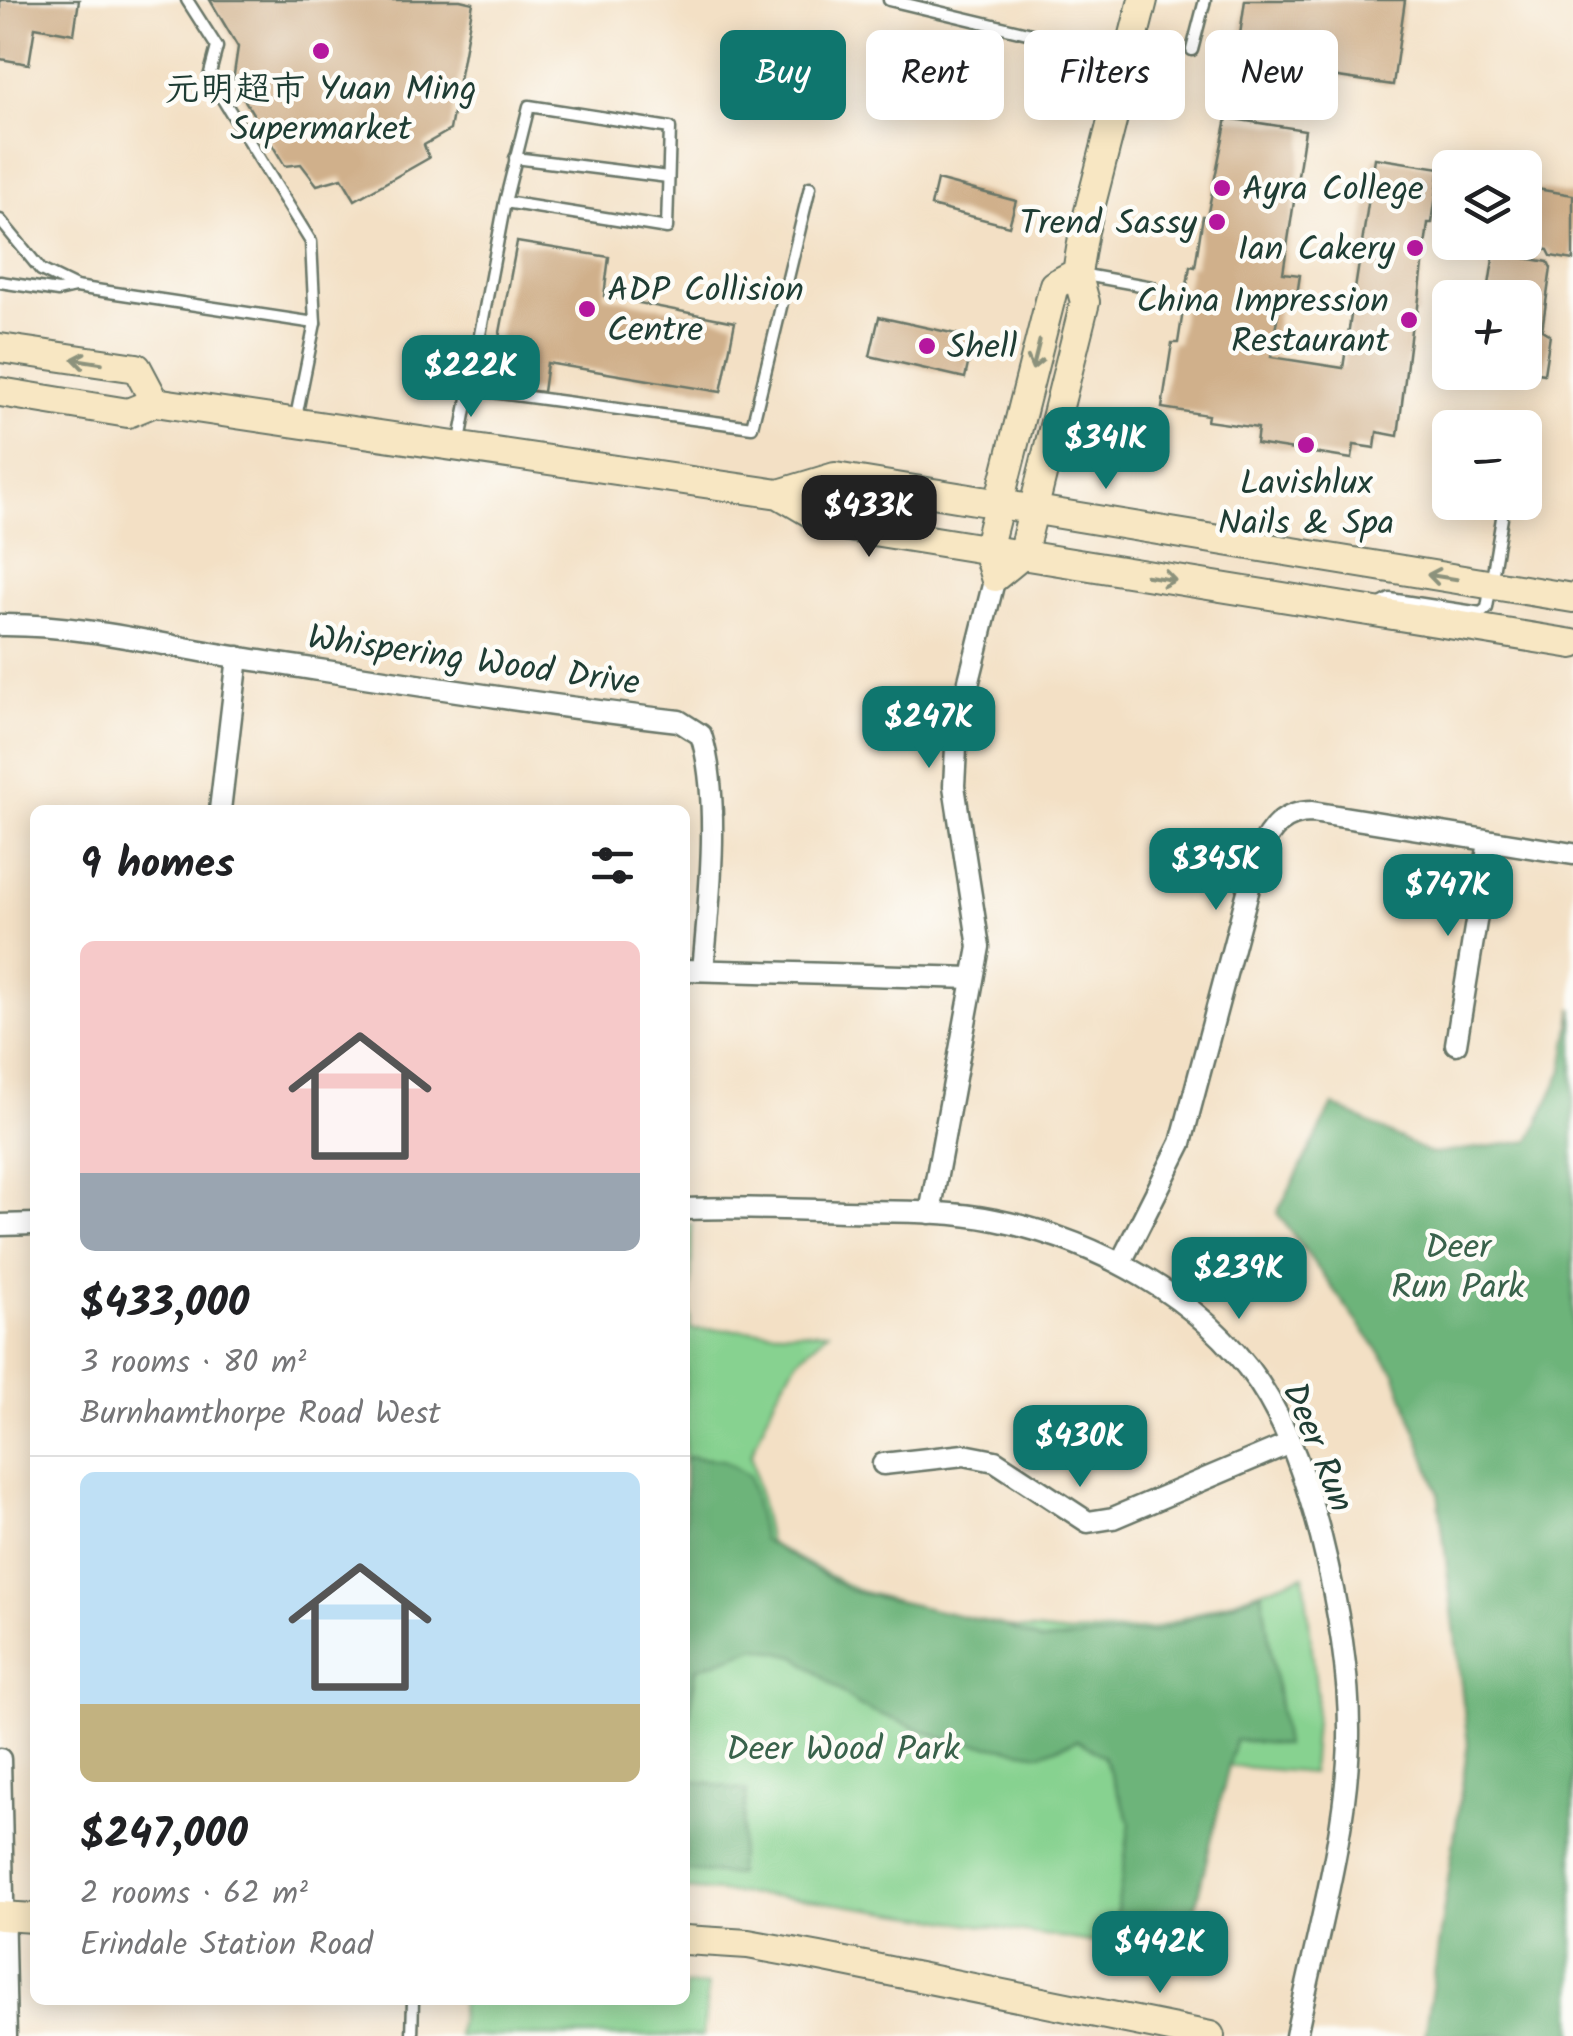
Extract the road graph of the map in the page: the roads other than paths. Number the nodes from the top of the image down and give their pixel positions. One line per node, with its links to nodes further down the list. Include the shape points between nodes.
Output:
1 (187, 0): 18 (lane, via 217,46 209,78 310,242)
2 (888, 0): 6 (lane)
3 (1144, 0): 5 (main road)
4 (1205, 0): 7 (lane)
5 (1136, 30)
6 (1024, 33)
7 (1192, 50)
8 (1113, 120): 14 (main road)
9 (515, 158): 10 (lane); 10 (lane, via 530,106 670,128); 12 (lane)
10 (668, 177): 12 (lane, via 666,228)
11 (810, 187): 20 (lane, via 752,427)
12 (504, 202): 20 (lane)
13 (0, 220): 16 (lane, via 41,270)
14 (1076, 273): 17 (lane); 26 (main road, one-way to 26, via 1054,285); 27 (main road, via 1084,302)
15 (0, 282): 16 (lane, via 58,291)
16 (76, 287): 18 (lane)
17 (1152, 287)
18 (315, 323): 23 (lane)
19 (0, 348): 22 (main road, one-way to 19, via 136,368)
20 (470, 389): 24 (lane)
21 (0, 392): 22 (main road, via 128,413)
22 (155, 402): 23 (main road)
23 (295, 423): 24 (main road)
24 (459, 447): 25 (main road)
25 (779, 494): 26 (main road, via 835,478); 29 (main road, via 830,524)
26 (998, 503): 27 (main road); 29 (main road)
27 (1033, 508): 30 (main road); 32 (main road, one-way to 27)
28 (1502, 520): 32 (lane)
29 (986, 550): 30 (main road); 31 (main road)
30 (1022, 555): 31 (main road); 34 (main road, one-way to 34)
31 (995, 577): 42 (street, via 957,729 954,786 980,947)
32 (1492, 585): 33 (main road); 34 (lane, via 1481,612 1390,598)
33 (1573, 598)
34 (1369, 611): 36 (main road)
35 (0, 625): 37 (street, Whispering Wood Drive, via 60,627)
36 (1573, 644)
37 (238, 657): 38 (street); 41 (street, Whispering Wood Drive, via 679,721 701,735 709,768 710,852)
38 (221, 805)
39 (1489, 842): 40 (street); 43 (street); 48 (street, via 1312,812 1295,812 1267,834 1181,1142)
40 (1573, 854)
41 (694, 970): 42 (street)
42 (974, 978): 45 (street)
43 (1456, 1044)
44 (690, 1209): 45 (street, Deer Run)
45 (930, 1213): 48 (street, Deer Run, via 995,1220)
46 (30, 1224): 47 (street)
47 (0, 1225)
48 (1121, 1262): 49 (street, Deer Run, via 1219,1338 1259,1383)
49 (1290, 1442): 50 (street, via 1113,1518 1088,1522 995,1461 964,1454); 59 (street, Deer Run, via 1331,1578 1349,1738 1342,1813)
50 (883, 1464)
51 (0, 1758): 52 (street)
52 (2, 1916): 53 (main road); 56 (street)
53 (30, 1918)
54 (690, 1940): 58 (main road, via 820,1957)
55 (413, 2005): 57 (lane)
56 (6, 2036)
57 (412, 2036)
58 (1210, 2036)
59 (1296, 2036)

